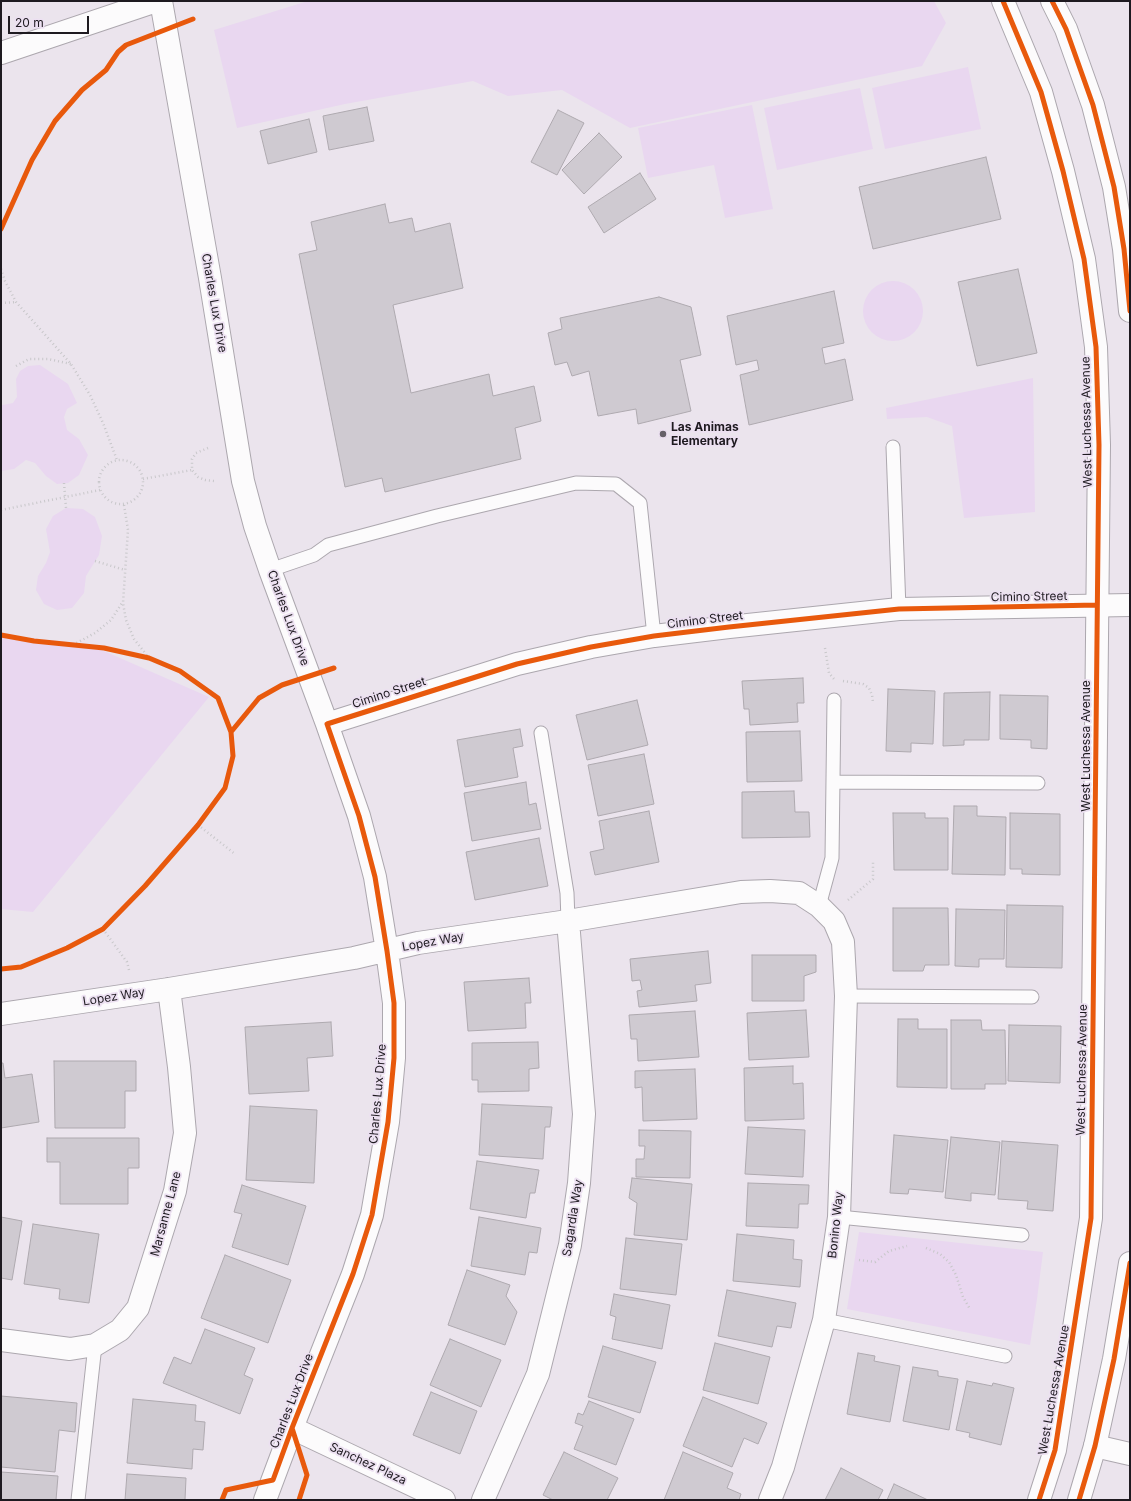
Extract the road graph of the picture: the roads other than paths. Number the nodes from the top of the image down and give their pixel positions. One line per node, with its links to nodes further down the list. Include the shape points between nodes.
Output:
1 (156, 1): 5 (street)
2 (161, 1): 8 (street, Charles Lux Drive, via 243,481)
3 (1003, 1): 9 (street, West Luchessa Avenue, via 1041,92 1084,258 1097,370 1100,445)
4 (1052, 1): 6 (street, via 1066,29 1094,105 1114,187 1124,249)
5 (1, 53)
6 (1130, 312)
7 (893, 447): 11 (lane)
8 (270, 570): 12 (lane, via 314,555 328,546 437,516 576,482 616,484 640,503); 14 (street, Charles Lux Drive)
9 (1098, 605): 10 (street, Cimino Street); 11 (street, Cimino Street); 41 (street, West Luchessa Avenue, via 1091,1218 1055,1450)
10 (1130, 605)
11 (899, 609): 12 (street, Cimino Street)
12 (654, 636): 14 (street, Cimino Street, via 517,664)
13 (834, 700): 16 (lane)
14 (327, 724): 21 (street, Charles Lux Drive, via 360,816 375,877)
15 (541, 733): 19 (lane, via 566,893)
16 (833, 782): 17 (lane); 18 (lane, via 832,858)
17 (1038, 783)
18 (819, 906): 19 (street, Lopez Way, via 799,893 742,892); 20 (street, Lopez Way, via 834,921)
19 (568, 921): 21 (street, Lopez Way, via 418,943); 39 (street, Sagardia Way, via 584,1114 579,1183 570,1245 538,1374)
20 (843, 942): 23 (street, Bonino Way)
21 (387, 950): 22 (street, Lopez Way, via 354,958); 33 (street, Charles Lux Drive, via 394,1003 394,1058 388,1122 372,1215 353,1274)
22 (169, 989): 25 (street, Lopez Way); 31 (street, Marsanne Lane, via 185,1133 175,1191 138,1308 120,1330)
23 (846, 996): 24 (lane); 26 (street, Bonino Way)
24 (1032, 997)
25 (1, 1014)
26 (839, 1217): 27 (lane); 29 (street, Bonino Way)
27 (1022, 1235)
28 (1130, 1263): 34 (street, via 1114,1359)
29 (824, 1320): 32 (lane); 40 (street, Bonino Way, via 783,1467)
30 (1, 1340): 31 (street, via 70,1349)
31 (95, 1345): 36 (lane)
32 (1005, 1356)
33 (292, 1428): 37 (street, Charles Lux Drive); 38 (street, Sanchez Plaza)
34 (1095, 1446): 35 (street); 42 (street)
35 (1130, 1454)
36 (78, 1500)
37 (265, 1500)
38 (444, 1500)
39 (483, 1500)
40 (770, 1500)
41 (1039, 1500)
42 (1079, 1500)

